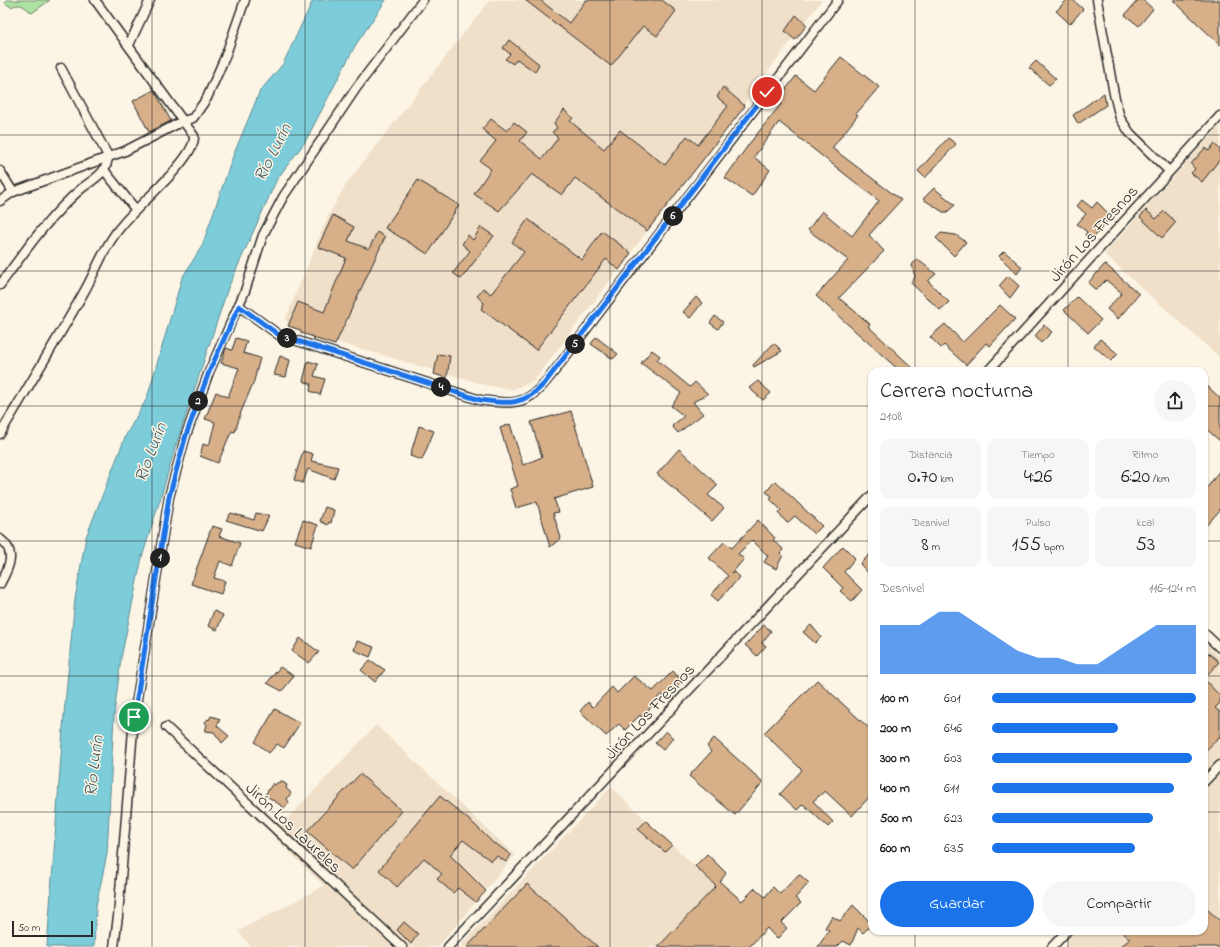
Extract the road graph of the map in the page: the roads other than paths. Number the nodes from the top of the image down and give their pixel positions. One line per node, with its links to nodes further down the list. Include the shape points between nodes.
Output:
1 (95, 0): 7 (street)
2 (150, 0): 7 (street)
3 (245, 0): 10 (street, via 207,98 193,118)
4 (423, 0): 19 (street, via 357,87 283,197 263,235)
5 (838, 0): 19 (street, via 533,396 503,403 480,400 279,335)
6 (1097, 0): 14 (street, via 1120,118 1130,133)
7 (129, 45): 10 (street)
8 (61, 68): 11 (street)
9 (1220, 116): 14 (street, Jirón Los Fresnos)
10 (183, 121): 11 (street, via 125,151); 17 (street, via 194,136 192,149)
11 (108, 156): 12 (street); 15 (street)
12 (104, 170): 17 (street); 18 (street, via 73,196 40,231)
13 (0, 171): 15 (street)
14 (1169, 171): 20 (street, Jirón Los Fresnos)
15 (13, 192): 16 (street)
16 (0, 201)
17 (136, 210): 21 (street, via 107,244 84,292)
18 (0, 285)
19 (239, 306): 31 (street, via 209,372 186,435 169,497 134,717)
20 (992, 367)
21 (0, 434)
22 (868, 499): 33 (street, Jirón Los Fresnos)
23 (0, 539): 24 (street, via 10,553 10,564)
24 (0, 584)
25 (1208, 637): 26 (street)
26 (1220, 648)
27 (166, 727): 32 (street, Jirón Los Laureles)
28 (1220, 765): 29 (street)
29 (1208, 778)
30 (1063, 935): 34 (street)
31 (114, 947)
32 (402, 947)
33 (448, 947)
34 (1052, 947)

